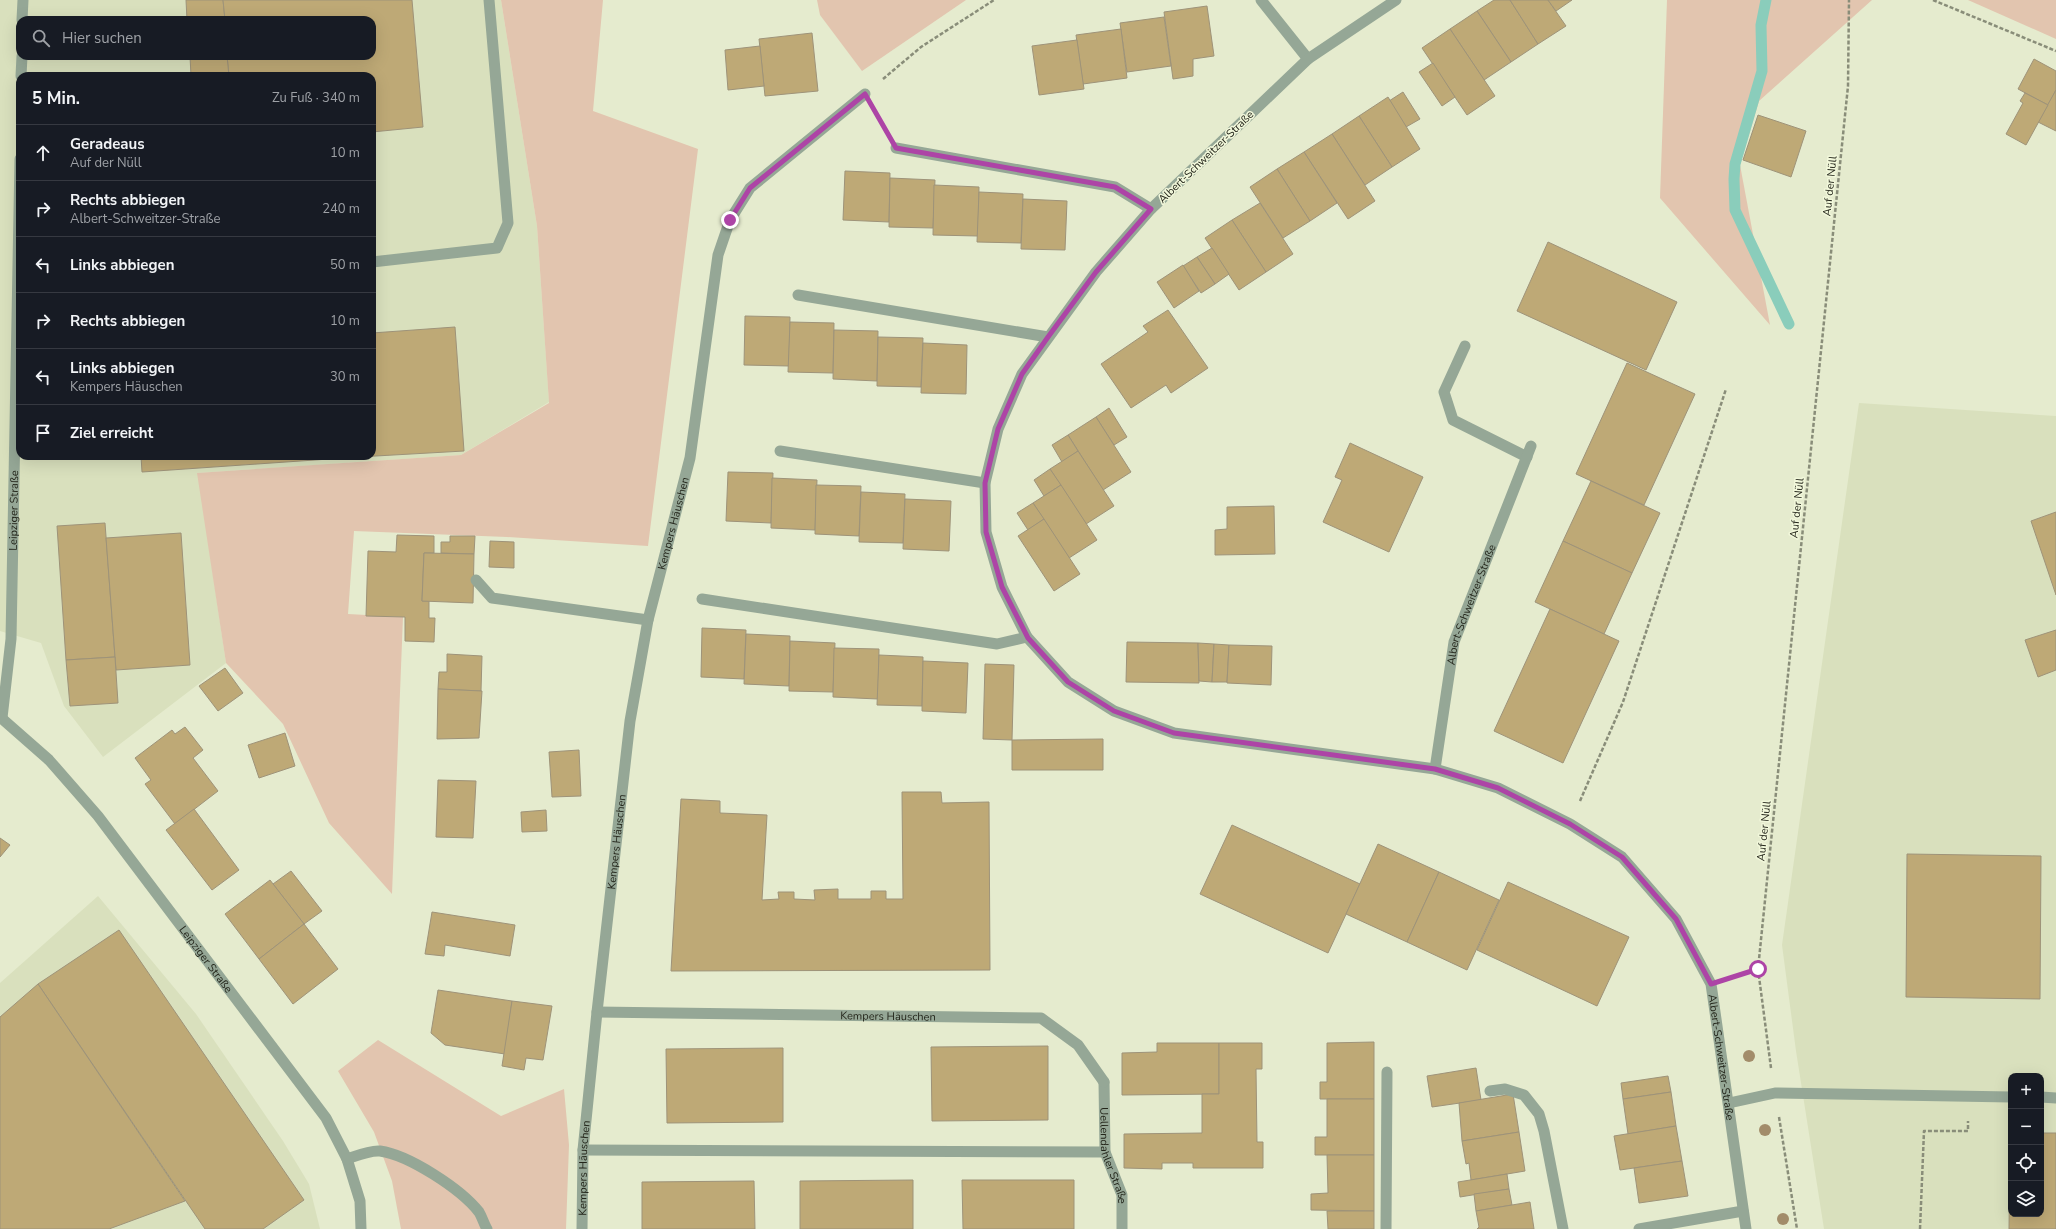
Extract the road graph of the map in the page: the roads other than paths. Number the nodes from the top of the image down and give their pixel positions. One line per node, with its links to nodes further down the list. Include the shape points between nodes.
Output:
1 (23, 0): 5 (street)
2 (489, 0): 12 (street, via 508,223 497,248)
3 (1261, 0): 6 (street)
4 (1396, 0): 6 (street, Albert-Schweitzer-Straße)
5 (22, 16)
6 (1308, 58): 11 (street, Albert-Schweitzer-Straße)
7 (22, 60): 8 (street)
8 (21, 72)
9 (865, 94): 23 (street, Kempers Häuschen, via 750,188 730,220 718,255 690,458)
10 (896, 148): 11 (street, via 1115,187)
11 (1151, 209): 14 (street, Albert-Schweitzer-Straße, via 1096,272)
12 (376, 262)
13 (798, 295): 14 (street)
14 (1048, 337): 20 (street, Albert-Schweitzer-Straße, via 1022,374 998,429)
15 (1465, 346): 19 (street, via 1444,392 1453,420)
16 (16, 413): 25 (street, Leipziger Straße, via 11,639)
17 (1532, 446): 19 (street, Albert-Schweitzer-Straße)
18 (780, 451): 20 (street)
19 (1527, 457): 26 (street, Albert-Schweitzer-Straße, via 1454,642)
20 (985, 483): 24 (street, Albert-Schweitzer-Straße, via 986,532 1002,587)
21 (476, 580): 23 (street, via 492,598)
22 (702, 599): 24 (street, via 997,644)
23 (648, 620): 27 (street, Kempers Häuschen, via 630,721)
24 (1028, 638): 26 (street, Albert-Schweitzer-Straße, via 1068,682 1114,711 1174,733)
25 (1, 717): 37 (street, Leipziger Straße, via 49,760 98,816 326,1118)
26 (1435, 769): 34 (street, Albert-Schweitzer-Straße, via 1498,788 1570,824 1622,857 1676,919 1711,984)
27 (597, 1012): 29 (street, Kempers Häuschen, via 1041,1018 1078,1045); 35 (street, Kempers Häuschen)
28 (1387, 1072): 43 (street)
29 (1104, 1082): 36 (street, Uellendahler Straße)
30 (1490, 1091): 44 (street, via 1505,1089 1524,1095 1539,1114)
31 (2008, 1097): 34 (street, via 1775,1093)
32 (2044, 1097): 33 (street)
33 (2056, 1098)
34 (1729, 1103): 38 (street, Albert-Schweitzer-Straße)
35 (583, 1150): 36 (street); 41 (street, Kempers Häuschen)
36 (1105, 1152): 42 (street, Uellendahler Straße, via 1122,1195)
37 (347, 1159): 39 (street, Leipziger Straße, via 360,1201); 40 (street, via 379,1151 397,1156 426,1170 457,1190 479,1213)
38 (1743, 1211): 45 (street); 46 (street, Albert-Schweitzer-Straße)
39 (361, 1229)
40 (487, 1229)
41 (582, 1229)
42 (1122, 1229)
43 (1386, 1229)
44 (1563, 1229)
45 (1639, 1229)
46 (1746, 1229)

